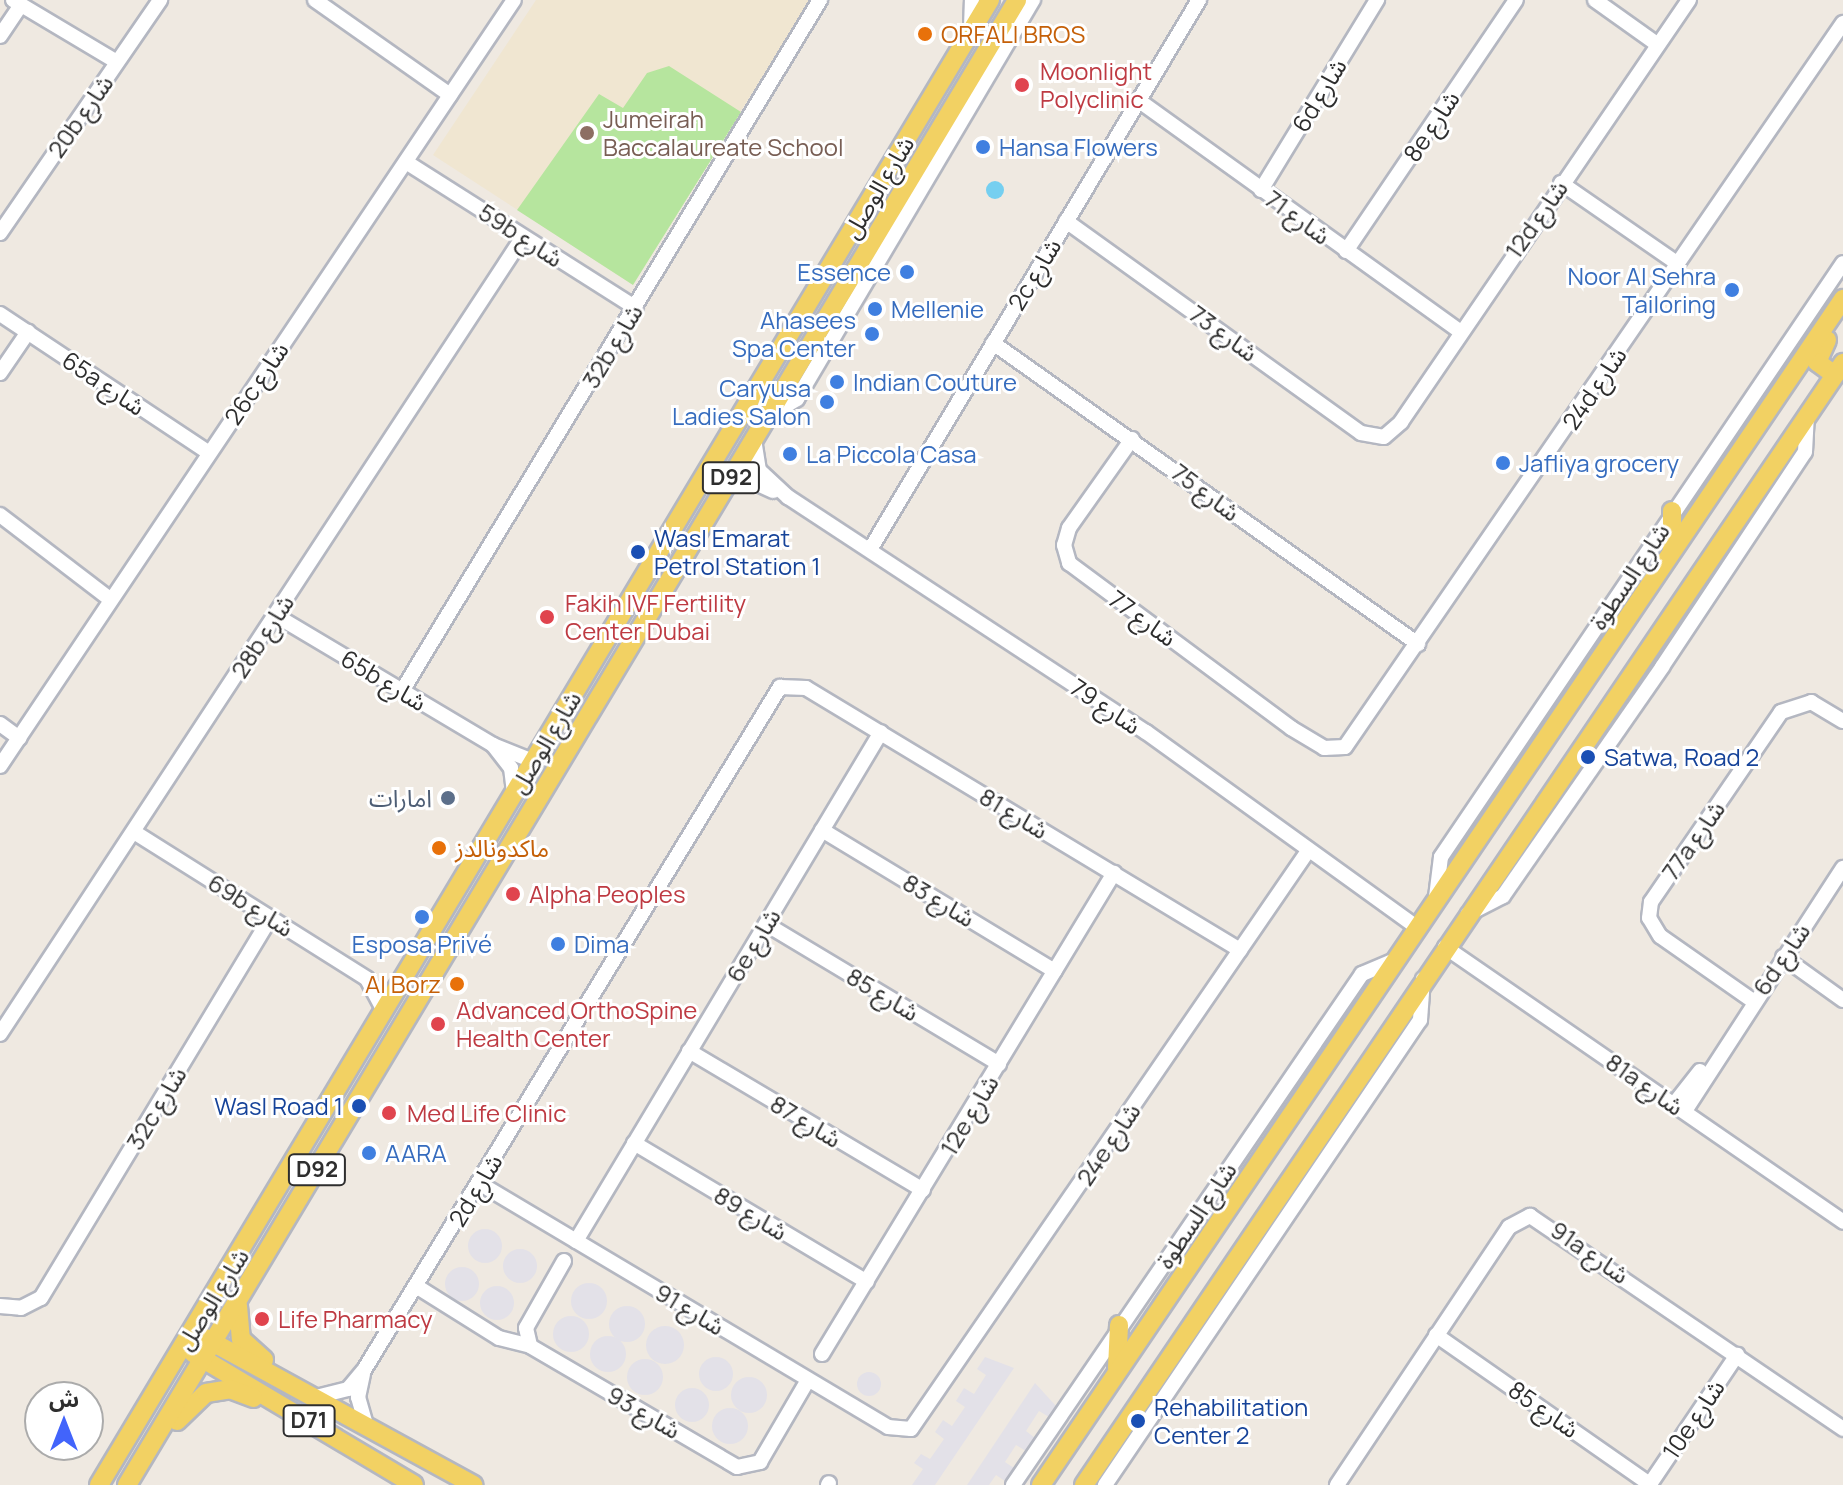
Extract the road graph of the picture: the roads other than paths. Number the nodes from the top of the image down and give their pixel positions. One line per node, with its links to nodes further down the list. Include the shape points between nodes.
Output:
1 (160, 0): 19 (street, 20b شارع)
2 (315, 0): 20 (street)
3 (514, 0): 20 (street, 26c شارع)
4 (820, 0): 32 (street, 32b شارع)
5 (972, 0): 17 (street)
6 (990, 0): 17 (main road, شارع الوصل / D92)
7 (1017, 0): 41 (main road, شارع الوصل / D92)
8 (1033, 0): 41 (street, via 797,399)
9 (1199, 0): 21 (street, 2c شارع)
10 (1377, 0): 24 (street, 6d شارع)
11 (1516, 0): 28 (street, 8e شارع)
12 (1595, 0): 18 (street)
13 (1689, 0): 18 (street, 12d شارع)
14 (17, 3): 16 (street); 19 (street)
15 (1843, 23): 30 (street, 24d شارع)
16 (0, 36)
17 (969, 36): 39 (main road, شارع الوصل / D92)
18 (1658, 45): 23 (street, 12d شارع)
19 (117, 62): 26 (street, 20b شارع)
20 (450, 95): 22 (street, 26c شارع)
21 (1138, 100): 24 (street, شارع 71); 25 (street, 2c شارع)
22 (406, 162): 27 (street, 59b شارع); 45 (street, 26c شارع)
23 (1561, 183): 30 (street); 34 (street, 12d شارع)
24 (1261, 190): 28 (street, شارع 71)
25 (1066, 221): 36 (street, 2c شارع); 42 (street, شارع 73, via 1361,433)
26 (0, 233)
27 (523, 237): 32 (street, 59b شارع); 53 (street, 28b شارع)
28 (1346, 251): 34 (street, شارع 71)
29 (1843, 263): 48 (street, شارع السطوة)
30 (1678, 264): 54 (street, 24d شارع)
31 (1841, 302): 38 (main road, via 1836,326 1817,356 1820,367); 51 (main road, شارع السطوة)
32 (636, 308): 57 (street, 32b شارع)
33 (0, 314): 35 (street, 65a شارع)
34 (1460, 331): 42 (street, 12d شارع, via 1401,422)
35 (28, 332): 37 (street); 45 (street, 65a شارع)
36 (993, 343): 44 (street, شارع 75); 50 (street, 2c شارع)
37 (0, 373)
38 (1840, 373): 40 (main road)
39 (748, 408): 46 (main road, via 727,461); 65 (main road, شارع الوصل / D92)
40 (1807, 415): 62 (main road); 74 (street, via 1805,452 1662,667 1506,893)
41 (767, 417): 43 (main road, شارع الوصل / D92)
42 (1384, 437)
43 (754, 439): 46 (main road, شارع الوصل / D92); 47 (street, شارع 79, via 759,470)
44 (1132, 439): 54 (street, شارع 75); 64 (street, شارع 77, via 1069,528 1064,545 1069,563 1245,697 1324,748)
45 (209, 453): 52 (street, 26c شارع)
46 (734, 473): 47 (street, شارع 79); 80 (main road, شارع الوصل / D92)
47 (788, 497): 50 (street, شارع 79)
48 (1672, 511): 51 (main road); 73 (street, شارع السطوة, via 1441,857)
49 (0, 515): 52 (street)
50 (871, 548): 70 (street, شارع 79)
51 (1672, 551): 55 (main road, شارع السطوة)
52 (110, 599): 61 (street, 26c شارع)
53 (275, 615): 57 (street, 65b شارع); 69 (street, 28b شارع)
54 (1418, 644): 64 (street, 24d شارع, via 1353,741)
55 (1593, 666): 62 (main road, via 1610,671 1613,683); 73 (main road, شارع السطوة)
56 (786, 685): 60 (street, شارع 81, via 806,688); 96 (street, 2d شارع, via 760,711)
57 (402, 691): 63 (street, 65b شارع)
58 (1843, 721): 88 (street, 77a شارع, via 1811,702 1781,712 1651,902 1649,918 1660,936)
59 (0, 724): 61 (street)
60 (881, 732): 68 (street, 6e شارع); 72 (street, شارع 81)
61 (19, 738): 66 (street, 26c شارع)
62 (1579, 744): 74 (main road)
63 (493, 745): 65 (street, 65b شارع); 67 (street, 65b شارع, via 511,768)
64 (1340, 749)
65 (533, 761): 67 (main road, شارع الوصل / D92); 80 (main road, via 540,777)
66 (0, 766)
67 (514, 792): 85 (main road, شارع الوصل / D92)
68 (822, 830): 76 (street, 6e شارع); 83 (street, شارع 83)
69 (134, 832): 75 (street, 69b شارع); 90 (street, 28b شارع)
70 (1308, 851): 77 (street, شارع 79); 79 (street, 24e شارع)
71 (1843, 868): 81 (street, 6d شارع)
72 (1114, 873): 79 (street, شارع 81); 83 (street, 12e شارع)
73 (1436, 897): 77 (main road, شارع السطوة)
74 (1468, 914): 78 (main road)
75 (270, 918): 84 (street, 69b شارع); 105 (street, 32c شارع, via 41,1298 21,1308)
76 (766, 924): 91 (street, 6e شارع); 92 (street, شارع 85)
77 (1416, 927): 82 (main road, شارع السطوة)
78 (1445, 947): 86 (main road); 93 (street, 81a شارع)
79 (1240, 950): 120 (street, 24e شارع, via 924,1418)
80 (444, 955): 104 (main road, شارع الوصل / D92)
81 (1783, 957): 87 (street); 88 (street, 6d شارع)
82 (1393, 961): 94 (main road, شارع السطوة); 106 (street, شارع السطوة, via 1362,974)
83 (1055, 971): 92 (street, 12e شارع)
84 (367, 979): 85 (street); 89 (street, 69b شارع)
85 (403, 979): 89 (main road, شارع الوصل / D92)
86 (1423, 979): 98 (main road); 130 (street, via 1420,1020)
87 (1843, 1000)
88 (1753, 1001): 93 (street, 6d شارع)
89 (384, 1011): 108 (main road, شارع الوصل / D92, via 289,1175)
90 (0, 1034)
91 (689, 1051): 95 (street, 6e شارع); 97 (street, شارع 87)
92 (999, 1064): 97 (street, 12e شارع)
93 (1679, 1108): 99 (street, 81a شارع)
94 (1277, 1138): 98 (main road, via 1257,1185); 112 (main road, شارع السطوة)
95 (634, 1143): 100 (street, 6e شارع); 102 (street, شارع 89)
96 (479, 1183): 100 (street, شارع 91); 103 (street, 2d شارع)
97 (923, 1190): 102 (street, 12e شارع)
98 (1274, 1202): 129 (main road)
99 (1843, 1222)
100 (576, 1241): 114 (street, شارع 91)
101 (564, 1261): 109 (street, via 526,1328)
102 (867, 1282): 110 (street, 12e شارع)
103 (416, 1286): 109 (street, via 499,1338); 113 (street, 2d شارع)
104 (243, 1291): 108 (main road, شارع الوصل / D92); 115 (main road, via 236,1321 241,1339)
105 (0, 1306)
106 (1119, 1325): 112 (main road); 127 (street, شارع السطوة)
107 (1436, 1335): 111 (street, 91a شارع, via 1509,1227 1530,1216); 122 (street, شارع 85); 131 (street, 91a شارع)
108 (203, 1343): 115 (main road, D71); 117 (main road, D71); 121 (main road, شارع الوصل / D92); 123 (main road, شارع الوصل / D92, via 182,1347)
109 (530, 1346): 114 (street, شارع 93, via 743,1469 760,1462)
110 (822, 1354)
111 (1737, 1355): 119 (street, 91a شارع); 122 (street, 10e شارع)
112 (1117, 1368): 128 (main road, شارع السطوة)
113 (364, 1370): 116 (street, 2d شارع, via 348,1389); 118 (street, 2d شارع, via 358,1397)
114 (808, 1380): 120 (street, شارع 91)
115 (298, 1386): 116 (main road, D71)
116 (316, 1397): 118 (main road, D71)
117 (294, 1411): 121 (main road, via 239,1391 206,1393); 125 (main road, D71)
118 (367, 1428): 126 (main road, D71)
119 (1843, 1429)
120 (903, 1431)
121 (145, 1455): 124 (main road, شارع الوصل / D92)
122 (1650, 1484)
123 (99, 1485)
124 (127, 1485)
125 (414, 1485)
126 (473, 1485)
127 (1013, 1485)
128 (1041, 1485)
129 (1084, 1485)
130 (1105, 1485)
131 (1337, 1485)

